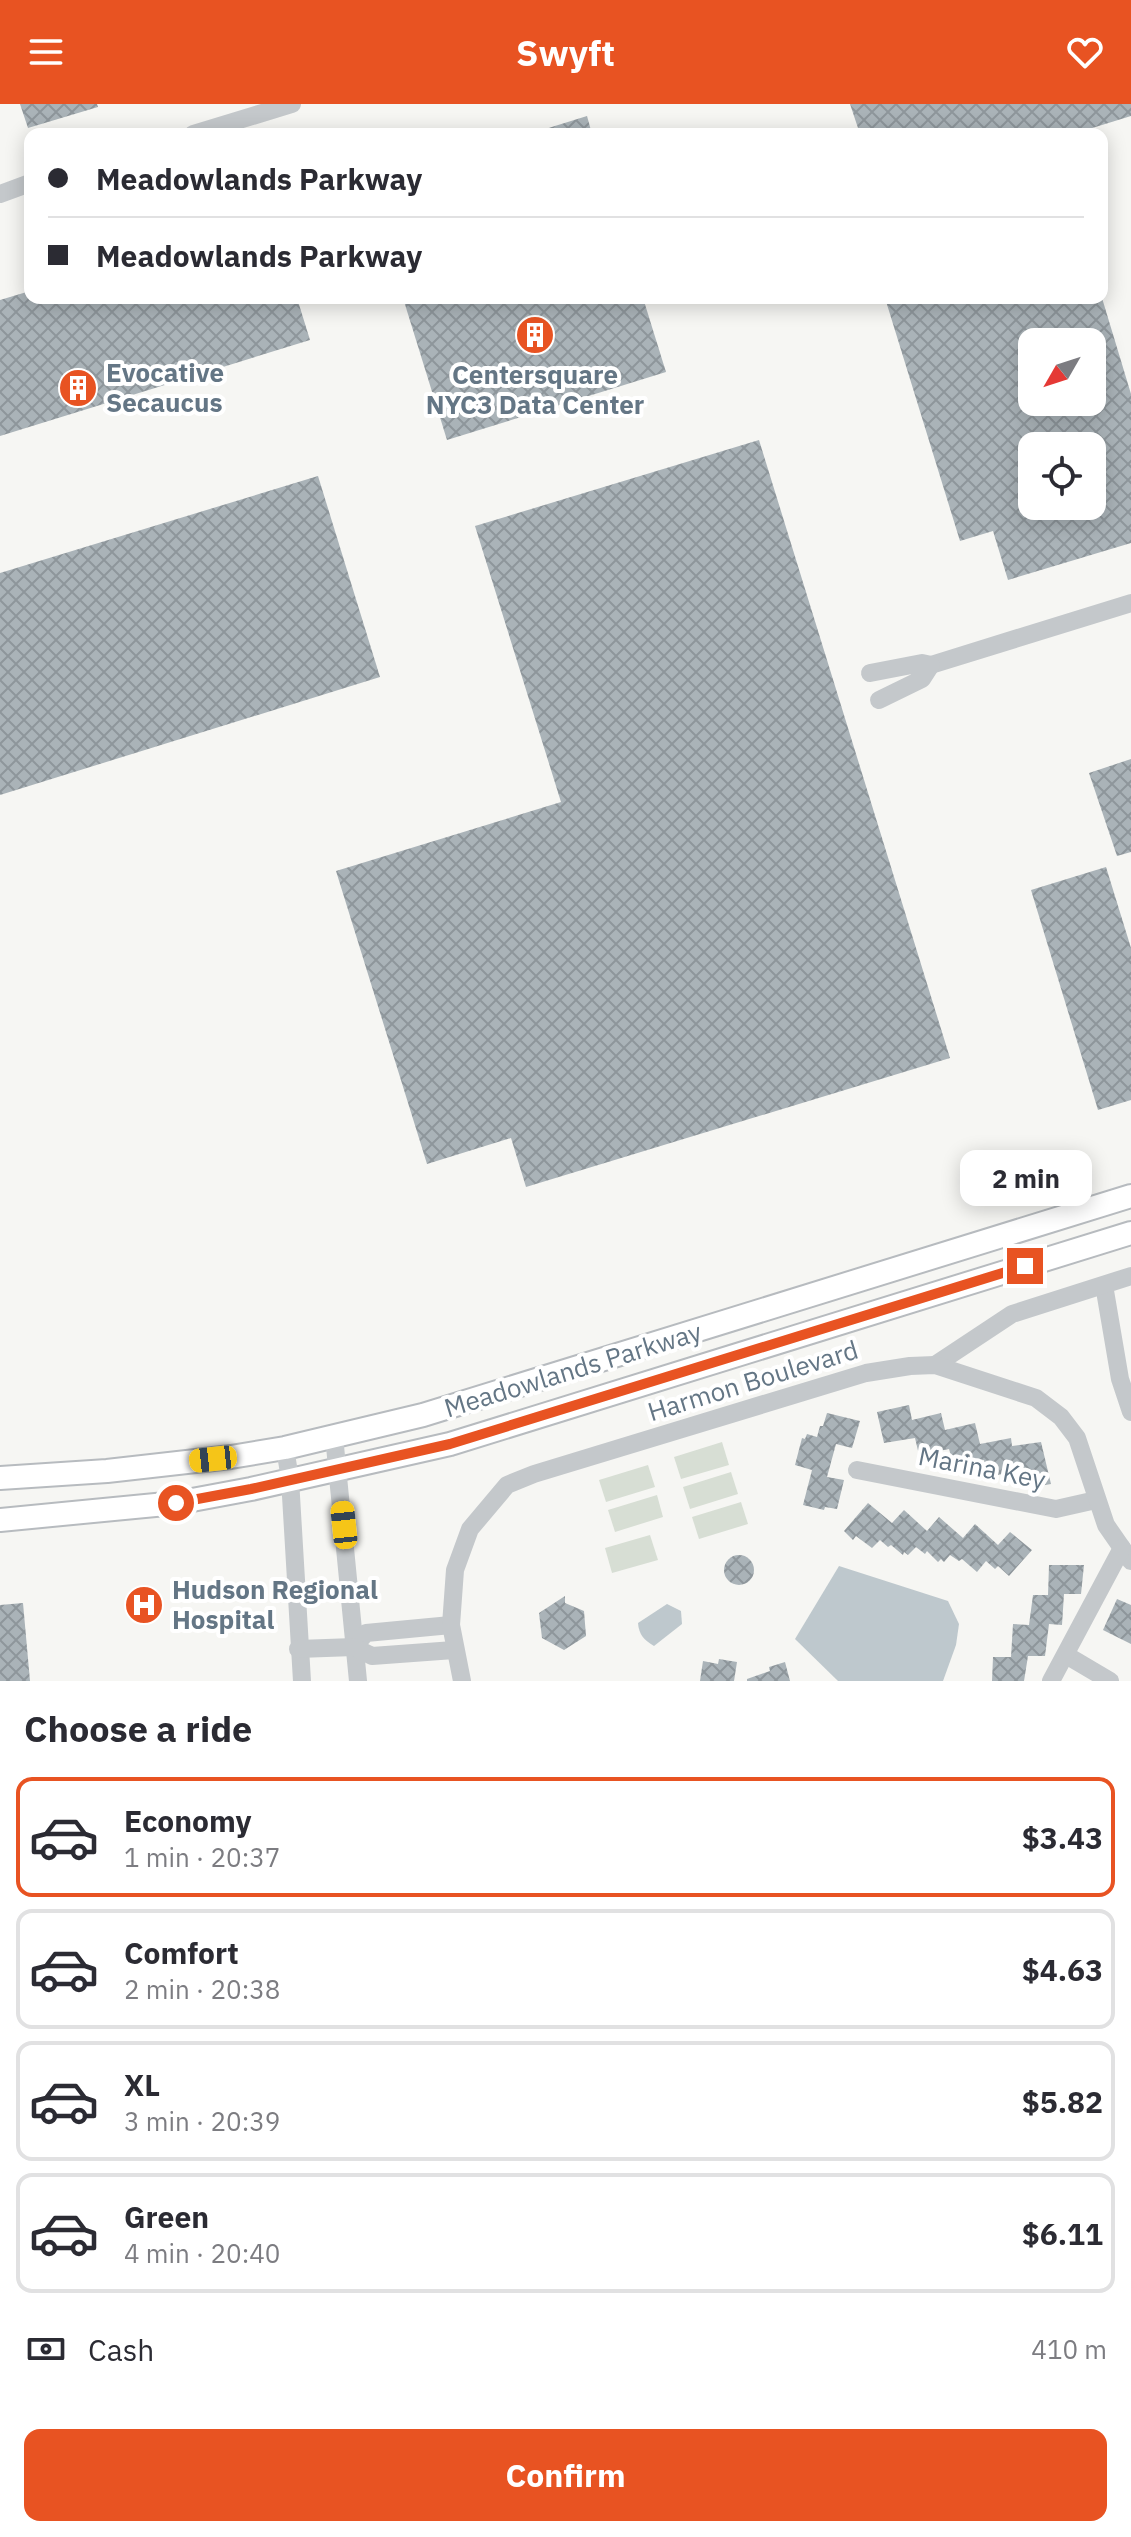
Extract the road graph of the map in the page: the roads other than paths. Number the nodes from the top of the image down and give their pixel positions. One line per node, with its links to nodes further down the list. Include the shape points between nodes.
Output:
1 (292, 104): 2 (street)
2 (213, 128)
3 (24, 185): 4 (street)
4 (0, 194)
5 (1131, 603): 6 (street)
6 (931, 665): 7 (street); 8 (street, via 922,679)
7 (870, 673)
8 (879, 700)
9 (1131, 1196): 15 (main road, Meadowlands Parkway, via 503,1392)
10 (1131, 1233): 17 (main road, Meadowlands Parkway, via 450,1444)
11 (1131, 1276): 12 (street)
12 (1104, 1285): 13 (street, via 1012,1314); 14 (street)
13 (935, 1365): 21 (street, Harmon Boulevard, via 1036,1398 1061,1417 1077,1438); 24 (street, Harmon Boulevard, via 866,1373 507,1485 464,1543 455,1570)
14 (1131, 1412)
15 (334, 1436): 16 (main road, Meadowlands Parkway); 17 (street)
16 (285, 1448): 19 (main road, Meadowlands Parkway, via 107,1471); 20 (street)
17 (338, 1468): 20 (main road, Meadowlands Parkway); 25 (street)
18 (857, 1470): 21 (street, Marina Key, via 1056,1509)
19 (0, 1478)
20 (290, 1479): 22 (main road, Meadowlands Parkway, via 176,1503); 26 (street)
21 (1096, 1500): 23 (street, Harmon Boulevard)
22 (0, 1520)
23 (1127, 1554): 28 (street)
24 (451, 1625): 25 (street, via 366,1633); 27 (street, Harmon Boulevard)
25 (354, 1647): 26 (street); 27 (street, via 372,1656); 30 (street)
26 (298, 1649): 29 (street)
27 (454, 1650): 31 (street, Harmon Boulevard)
28 (1066, 1655): 32 (street); 33 (street)
29 (302, 1681)
30 (358, 1681)
31 (462, 1681)
32 (1051, 1681)
33 (1110, 1681)

